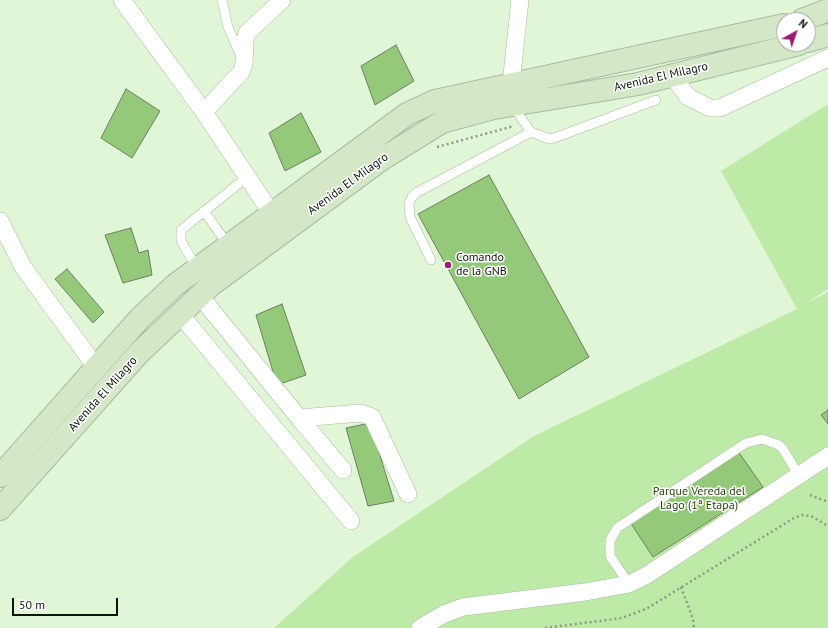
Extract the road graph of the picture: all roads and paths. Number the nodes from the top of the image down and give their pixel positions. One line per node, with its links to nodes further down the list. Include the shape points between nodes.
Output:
1 (122, 0): 17 (street)
2 (222, 0): 12 (lane, via 228,27)
3 (282, 0): 12 (street, via 248,33 245,40)
4 (520, 0): 14 (street)
5 (828, 10): 6 (main road)
6 (816, 15)
7 (776, 27): 14 (main road, Avenida El Milagro)
8 (828, 35): 9 (main road)
9 (816, 39)
10 (776, 50): 13 (main road, Avenida El Milagro)
11 (828, 58): 13 (street, via 720,108 710,108 688,98)
12 (244, 64): 17 (street, via 233,82)
13 (672, 75): 16 (main road, Avenida El Milagro, via 638,84)
14 (511, 84): 16 (street); 21 (main road, Avenida El Milagro, via 435,101 407,114)
15 (656, 100): 18 (lane, via 558,137 550,139)
16 (512, 105): 18 (lane); 26 (main road, Avenida El Milagro, via 442,122 382,159 211,285)
17 (204, 112): 19 (street)
18 (531, 132): 24 (lane, via 412,197 410,217)
19 (247, 177): 20 (lane); 21 (street)
20 (204, 211): 23 (lane); 25 (lane, via 181,230 181,241)
21 (272, 214): 23 (main road, Avenida El Milagro)
22 (0, 221): 28 (street, via 23,267)
23 (228, 246): 25 (main road, Avenida El Milagro)
24 (431, 260)
25 (197, 268): 28 (main road, Avenida El Milagro, via 140,318)
26 (200, 296): 27 (main road, Avenida El Milagro); 29 (street)
27 (180, 314): 37 (main road, Avenida El Milagro, via 140,352); 38 (street)
28 (96, 367): 32 (main road, Avenida El Milagro)
29 (299, 418): 31 (street); 34 (street, via 361,413 372,417)
30 (828, 456): 33 (street)
31 (343, 470)
32 (0, 476)
33 (799, 476): 40 (street, via 647,575); 40 (lane, via 779,445 762,440 746,443 617,528 610,541 610,556)
34 (408, 494)
35 (810, 495): 36 (path)
36 (828, 502)
37 (0, 509)
38 (351, 521)
39 (828, 526): 41 (path, via 802,514)
40 (628, 584): 42 (street, via 463,607 444,614)
41 (681, 587): 43 (path, via 646,609 622,618); 44 (path)
42 (420, 628)
43 (545, 628)
44 (694, 628)

